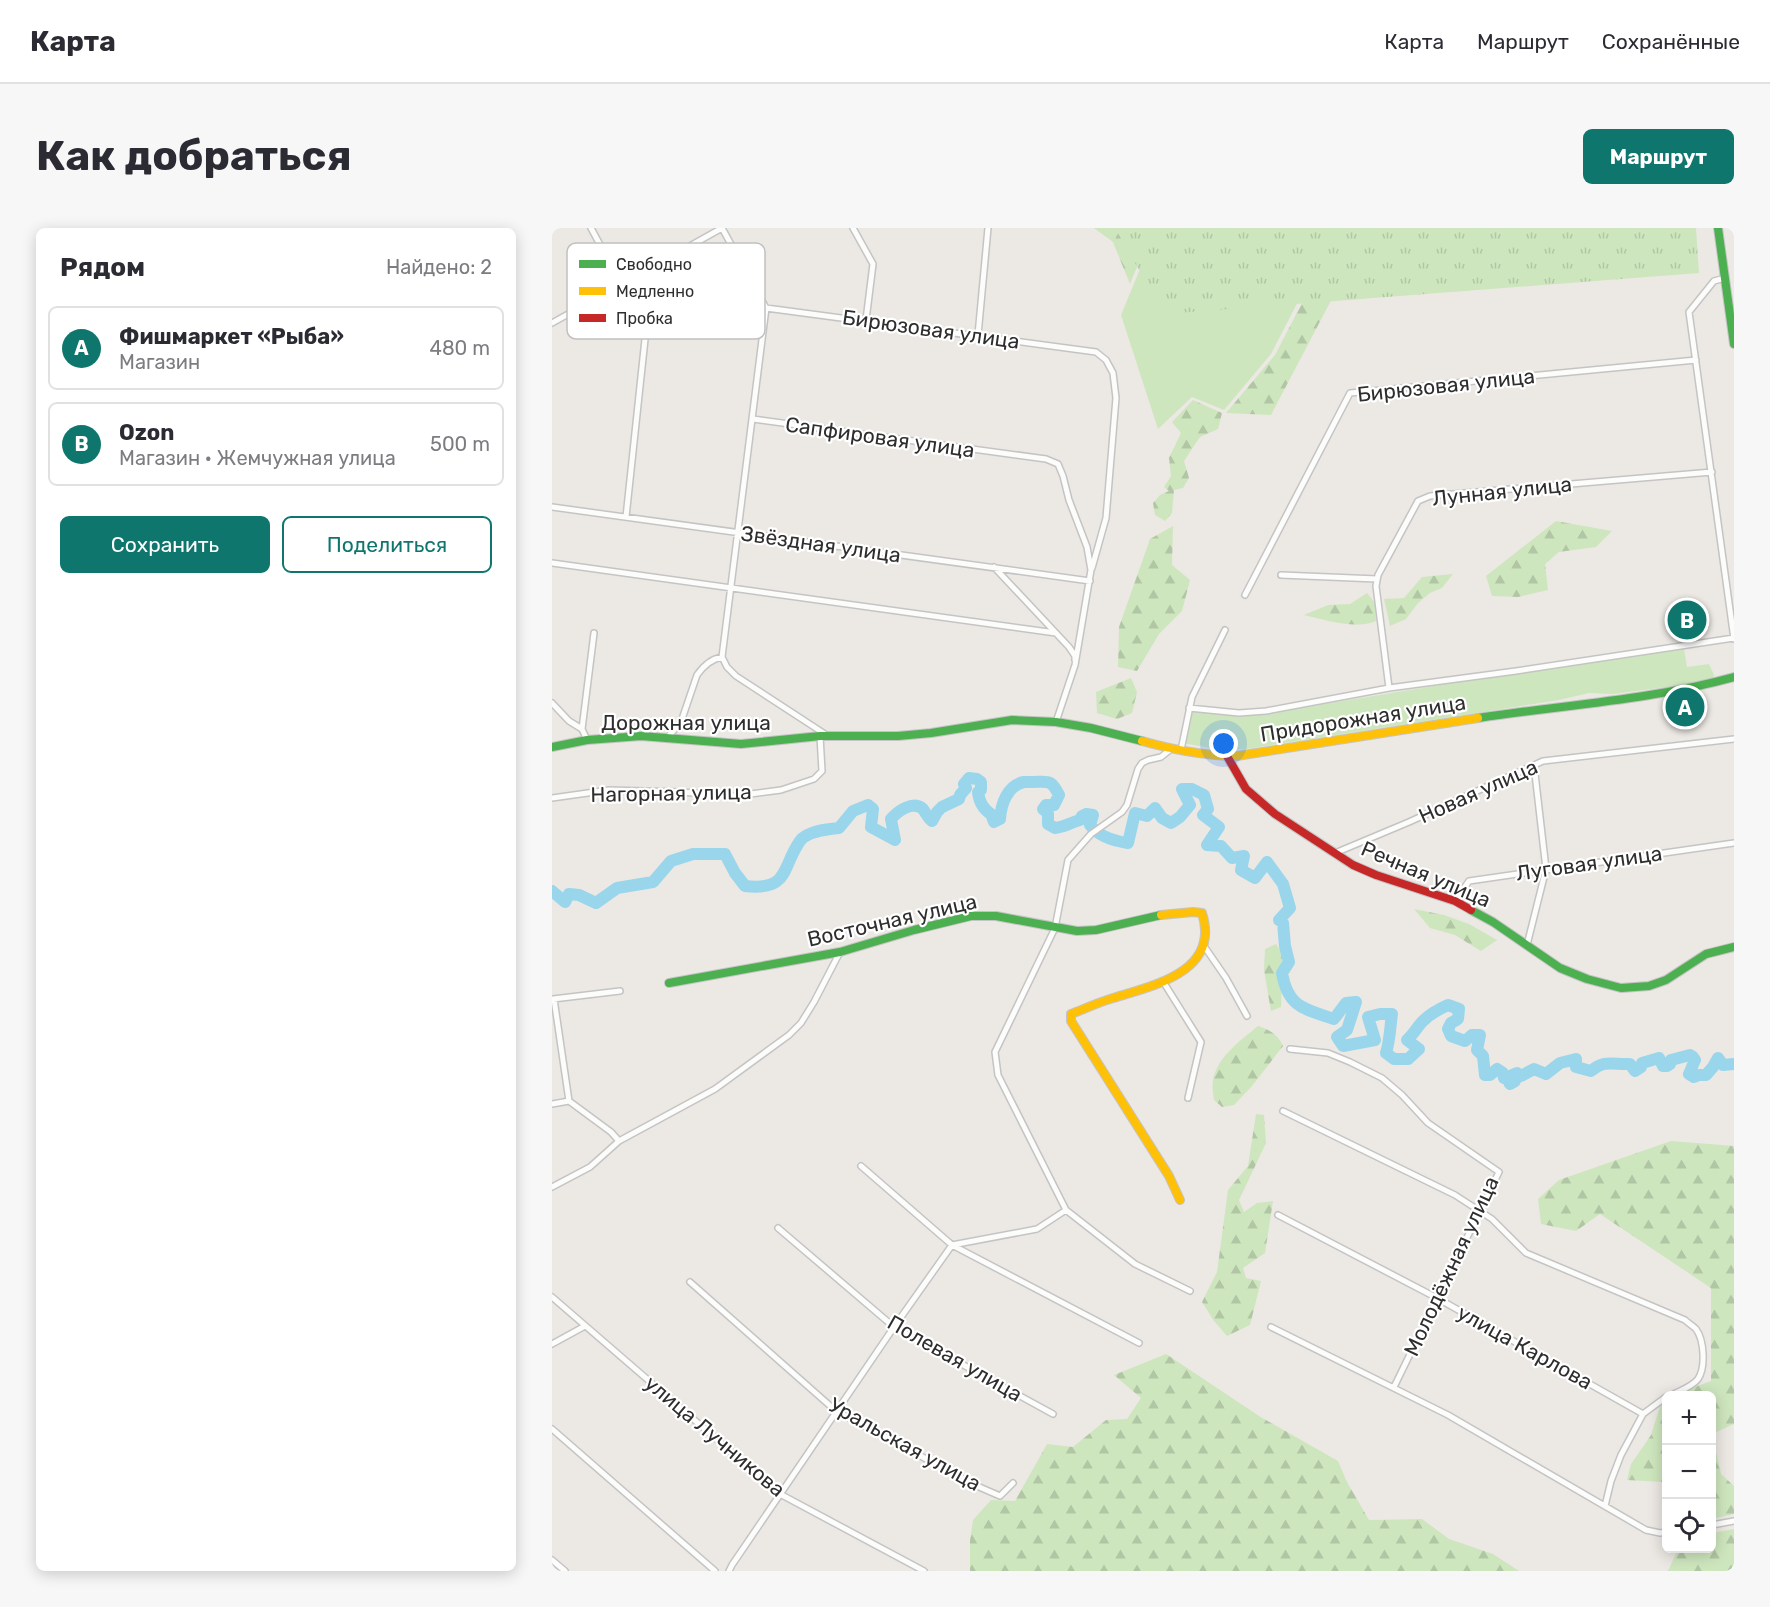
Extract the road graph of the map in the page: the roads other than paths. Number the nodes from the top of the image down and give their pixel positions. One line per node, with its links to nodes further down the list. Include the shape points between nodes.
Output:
1 (591, 228): 6 (street)
2 (722, 228): 7 (street); 8 (street)
3 (853, 228): 14 (street, via 873,264)
4 (990, 228): 16 (street)
5 (1718, 228): 9 (street)
6 (599, 243)
7 (695, 243)
8 (730, 243)
9 (1725, 278): 10 (street); 20 (street, via 1714,281 1689,312)
10 (1730, 289): 19 (street)
11 (766, 308): 13 (street); 14 (street, Бирюзовая улица)
12 (567, 315): 15 (street)
13 (765, 317)
14 (866, 320): 16 (street, Бирюзовая улица)
15 (552, 323)
16 (978, 335): 28 (street, Бирюзовая улица, via 1096,351 1113,373 1116,398 1106,518)
17 (645, 339): 24 (street)
18 (762, 339): 21 (street)
19 (1734, 344)
20 (1696, 360): 22 (street); 33 (street, Бирюзовая улица, via 1350,393)
21 (753, 419): 25 (street); 28 (street, Сапфировая улица, via 1046,459 1058,464 1087,547)
22 (1712, 472): 30 (street, Лунная улица, via 1423,498 1411,512); 37 (street)
23 (552, 507): 24 (street, Звёздная улица)
24 (626, 517): 25 (street, Звёздная улица)
25 (737, 533): 27 (street, Звёздная улица); 32 (street)
26 (552, 563): 32 (street)
27 (994, 567): 31 (street, Звёздная улица); 36 (street)
28 (1091, 570): 31 (street)
29 (1281, 575): 30 (street)
30 (1377, 579): 41 (street, Лунная улица)
31 (1090, 581): 39 (street)
32 (730, 588): 36 (street); 38 (street)
33 (1245, 595)
34 (1226, 630): 43 (street)
35 (594, 633): 45 (street)
36 (1056, 633): 39 (street, via 1075,656)
37 (1734, 639): 41 (street)
38 (722, 657): 47 (street, via 736,676); 48 (street, via 697,675 681,722)
39 (1076, 665): 44 (street)
40 (1734, 677): 54 (street, Придорожная улица, via 1669,692)
41 (1389, 688): 43 (street, via 1248,713)
42 (552, 703): 45 (street)
43 (1189, 708): 53 (street)
44 (1056, 722): 47 (street, Придорожная улица, via 1012,720 898,736); 52 (street, Придорожная улица)
45 (582, 729): 50 (street)
46 (820, 736): 47 (street, Придорожная улица); 48 (street, Дорожная улица, via 741,744); 56 (street, Нагорная улица, via 819,776 781,790 735,796 609,790)
47 (830, 736)
48 (666, 739): 50 (street, Дорожная улица, via 641,736)
49 (1734, 739): 55 (street, Новая улица)
50 (587, 740): 51 (street, Дорожная улица)
51 (554, 745)
52 (1171, 749): 53 (street, Придорожная улица); 61 (street, via 1142,763 1122,812 1091,834 1068,860)
53 (1181, 750): 54 (street, Придорожная улица)
54 (1227, 756): 58 (street, Речная улица, via 1246,789 1275,814)
55 (1534, 765): 58 (street, Новая улица); 59 (street)
56 (552, 798)
57 (1734, 843): 59 (street, Луговая улица)
58 (1335, 853): 60 (street, Речная улица, via 1376,875)
59 (1546, 869): 60 (street, Луговая улица, via 1469,881); 62 (street)
60 (1455, 901): 62 (street, Речная улица)
61 (1055, 928): 63 (street, Восточная улица, via 1096,930 1161,915 1202,913); 65 (street, Восточная улица, via 996,916 971,916); 80 (street, via 995,1052 998,1075)
62 (1527, 945): 64 (street, Речная улица, via 1560,968 1621,988 1666,980 1706,954)
63 (1204, 946): 67 (street, via 1194,961); 70 (street)
64 (1734, 948)
65 (840, 952): 66 (street, Восточная улица); 76 (street, via 814,1002 789,1035 715,1089)
66 (669, 982)
67 (1164, 983): 72 (street, via 1201,1042); 79 (street, via 1071,1014 1071,1021 1169,1176)
68 (620, 991): 69 (street)
69 (553, 999): 73 (street)
70 (1247, 1016)
71 (1290, 1049): 81 (street, Молодёжная улица, via 1328,1053 1382,1078 1428,1123 1499,1172)
72 (1188, 1098)
73 (568, 1101): 74 (street); 76 (street)
74 (552, 1104)
75 (1283, 1111): 81 (street, via 1455,1195)
76 (619, 1141): 78 (street, via 590,1167)
77 (861, 1166): 84 (street)
78 (552, 1188)
79 (1180, 1200)
80 (1066, 1210): 84 (street, via 1037,1229); 86 (street, via 1135,1264)
81 (1480, 1212): 88 (street, Молодёжная улица); 95 (street, via 1526,1253 1685,1320 1696,1329 1703,1361 1699,1378)
82 (1278, 1215): 88 (street, улица Карлова)
83 (778, 1228): 90 (street, Полевая улица)
84 (952, 1245): 90 (street); 92 (street)
85 (690, 1282): 97 (street, Уральская улица)
86 (1190, 1291)
87 (552, 1297): 89 (street, улица Лучникова)
88 (1437, 1298): 94 (street, Молодёжная улица); 99 (street, улица Карлова)
89 (585, 1326): 93 (street); 102 (street, улица Лучникова)
90 (894, 1327): 97 (street); 98 (street, Полевая улица)
91 (1271, 1327): 94 (street)
92 (1139, 1343)
93 (552, 1344)
94 (1394, 1387): 103 (street)
95 (1679, 1391)
96 (1662, 1400): 99 (street)
97 (836, 1411): 101 (street, Уральская улица, via 1000,1496); 102 (street)
98 (1053, 1414)
99 (1643, 1414): 103 (street, via 1621,1455)
100 (552, 1429): 109 (street)
101 (1013, 1483)
102 (780, 1494): 110 (street); 111 (street, улица Лучникова)
103 (1605, 1506): 106 (street, via 1646,1530)
104 (1734, 1521): 105 (street)
105 (1716, 1524)
106 (1662, 1533)
107 (552, 1560): 108 (street)
108 (565, 1571)
109 (715, 1571)
110 (729, 1571)
111 (924, 1571)

